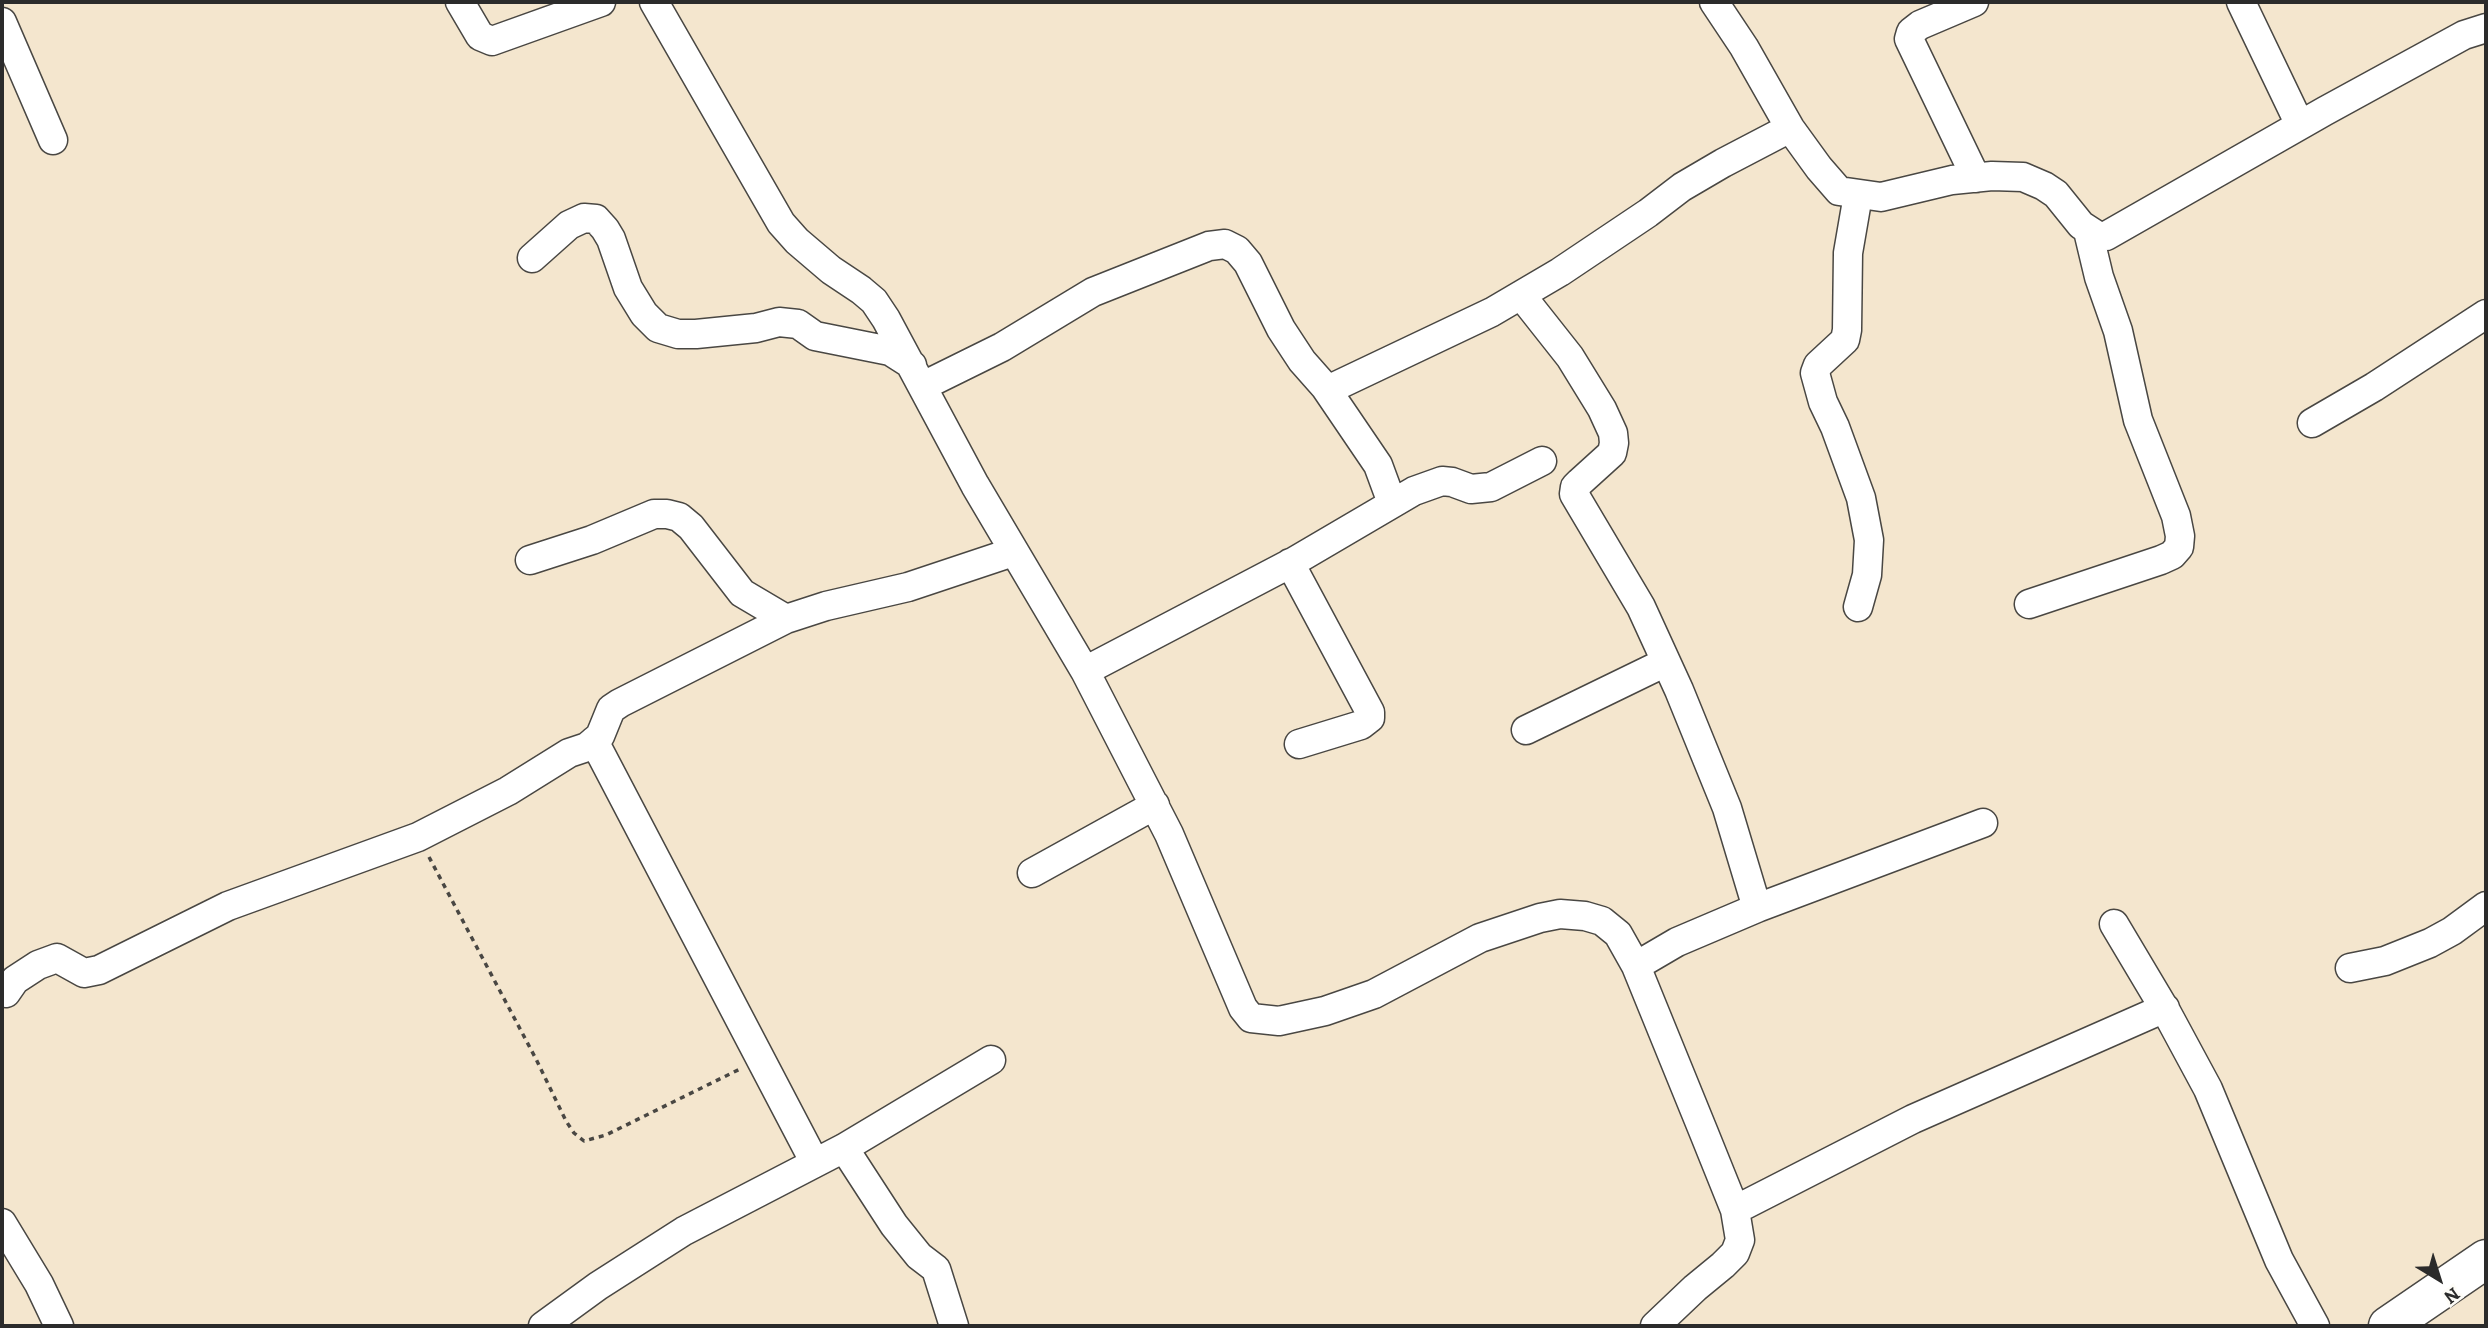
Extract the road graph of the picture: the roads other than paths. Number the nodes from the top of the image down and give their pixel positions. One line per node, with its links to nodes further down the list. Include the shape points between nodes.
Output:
1 (460, 2): 2 (street, via 480,36 492,41)
2 (601, 2)
3 (654, 2): 18 (street, via 781,223 831,270 874,301)
4 (1714, 2): 10 (street)
5 (1973, 2): 12 (street, via 1920,25 1909,39)
6 (2241, 2): 9 (street)
7 (2, 22): 11 (street)
8 (2486, 27): 9 (street)
9 (2300, 125): 14 (street, via 2106,236)
10 (1790, 128): 13 (street, via 1839,191); 16 (street, via 1682,187)
11 (53, 140)
12 (1976, 178): 13 (street, via 1881,197); 14 (street, via 2023,177 2044,186)
13 (1858, 195): 27 (street, via 1848,254 1845,340 1815,373 1861,498 1869,540 1867,575)
14 (2088, 231): 26 (street, via 2138,420 2176,516 2179,547 2161,560)
15 (532, 258): 18 (street, via 569,225 584,218 596,219 611,239 628,288 658,328 696,334 779,322 798,324 815,335 890,351)
16 (1521, 295): 19 (street, via 1361,376); 29 (street, via 1570,357 1613,433 1612,453 1575,487 1574,494 1641,607)
17 (2486, 314): 20 (street)
18 (917, 376): 19 (street, via 1002,347 1093,292 1224,244 1248,263 1281,329); 23 (street)
19 (1325, 387): 22 (street, via 1378,465)
20 (2312, 423)
21 (1542, 461): 22 (street, via 1491,487 1471,489 1442,481)
22 (1392, 503): 25 (street)
23 (1013, 552): 28 (street, via 908,587); 30 (street)
24 (530, 560): 28 (street, via 654,514 667,514 691,527 742,593)
25 (1290, 563): 30 (street); 33 (street, via 1370,712 1361,725)
26 (2029, 604)
27 (1857, 607)
28 (786, 619): 32 (street, via 620,703 611,709)
29 (1667, 662): 31 (street); 38 (street, via 1718,784)
30 (1085, 671): 34 (street)
31 (1526, 730)
32 (594, 741): 42 (street, via 418,837 228,906 99,970 84,973 57,958 15,980); 46 (street)
33 (1299, 744)
34 (1155, 805): 36 (street); 40 (street, via 1251,1018 1279,1021 1374,995 1480,938 1560,914 1602,921 1618,934)
35 (1983, 822): 38 (street)
36 (1032, 873)
37 (2486, 906): 41 (street, via 2430,943 2385,961)
38 (1757, 908): 40 (street, via 1677,942)
39 (2113, 924): 43 (street)
40 (1636, 966): 47 (street)
41 (2350, 968)
42 (6, 993)
43 (2165, 1008): 47 (street, via 1913,1119); 54 (street, via 2208,1089 2279,1260)
44 (991, 1060): 45 (street)
45 (844, 1148): 46 (street); 52 (street, via 894,1225 936,1269)
46 (815, 1163): 51 (street, via 684,1231)
47 (1735, 1210): 53 (street, via 1740,1240 1735,1252)
48 (2, 1223): 50 (street)
49 (2486, 1259): 55 (highway)
50 (59, 1326)
51 (543, 1326)
52 (954, 1326)
53 (1655, 1326)
54 (2315, 1326)
55 (2388, 1326)

